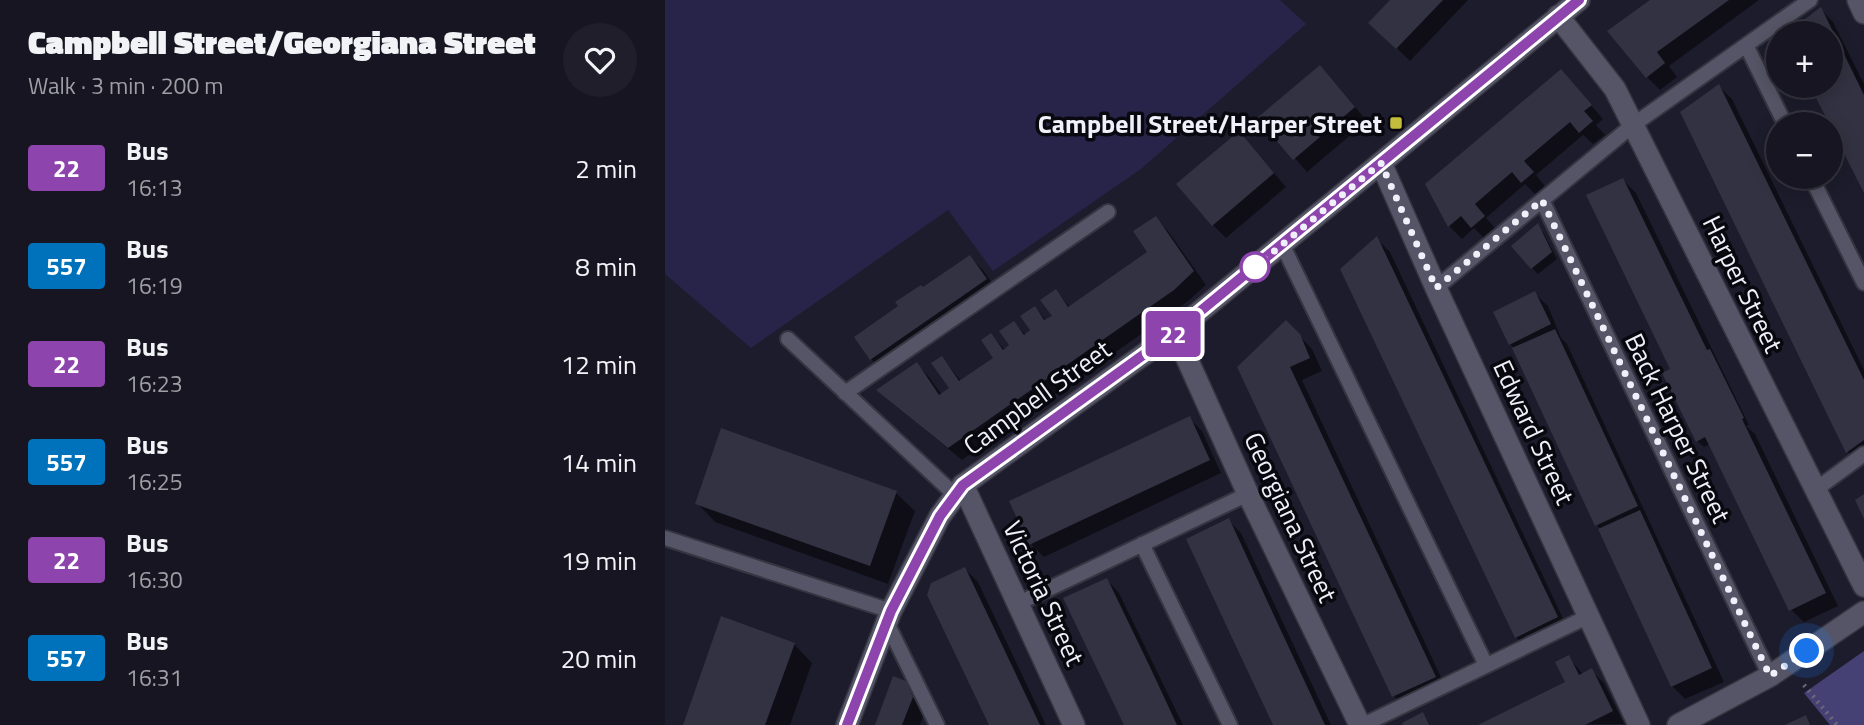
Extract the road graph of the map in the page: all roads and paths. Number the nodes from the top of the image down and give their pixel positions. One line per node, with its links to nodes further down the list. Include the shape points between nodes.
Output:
1 (1579, 0): 5 (street, Campbell Street)
2 (1810, 0): 6 (lane)
3 (1858, 0): 4 (street)
4 (1864, 13)
5 (1558, 16): 8 (street, Harper Street, via 1615,89); 9 (street, Campbell Street)
6 (1746, 46): 7 (lane); 8 (lane)
7 (1779, 112)
8 (1633, 125): 11 (lane); 21 (street, Harper Street)
9 (1381, 163): 13 (street, Campbell Street); 15 (street, Edward Street)
10 (1817, 189): 14 (lane)
11 (1542, 200): 15 (lane); 31 (lane, Back Harper Street)
12 (1108, 212): 18 (lane)
13 (1282, 244): 16 (street, Campbell Street); 30 (lane)
14 (1864, 283)
15 (1436, 288): 29 (street, Edward Street)
16 (1175, 332): 20 (street, Campbell Street); 22 (street, Georgiana Street)
17 (788, 339): 18 (lane)
18 (845, 393): 20 (lane)
19 (1864, 454): 21 (lane)
20 (959, 489): 26 (street, Victoria Street); 28 (street, Campbell Street)
21 (1815, 490): 25 (street, Harper Street)
22 (1248, 494): 24 (lane); 36 (street, Georgiana Street)
23 (665, 538): 28 (lane)
24 (1142, 544): 26 (lane); 35 (lane)
25 (1864, 586)
26 (1017, 604): 34 (street, Victoria Street)
27 (1864, 612): 31 (street)
28 (888, 616): 32 (street, Campbell Street); 33 (lane)
29 (1589, 616): 30 (lane); 37 (street, Edward Street)
30 (1486, 666): 36 (lane)
31 (1779, 670): 38 (street); 39 (path)
32 (847, 725)
33 (937, 725)
34 (1074, 725)
35 (1230, 725)
36 (1361, 725)
37 (1639, 725)
38 (1678, 725)
39 (1837, 725)

